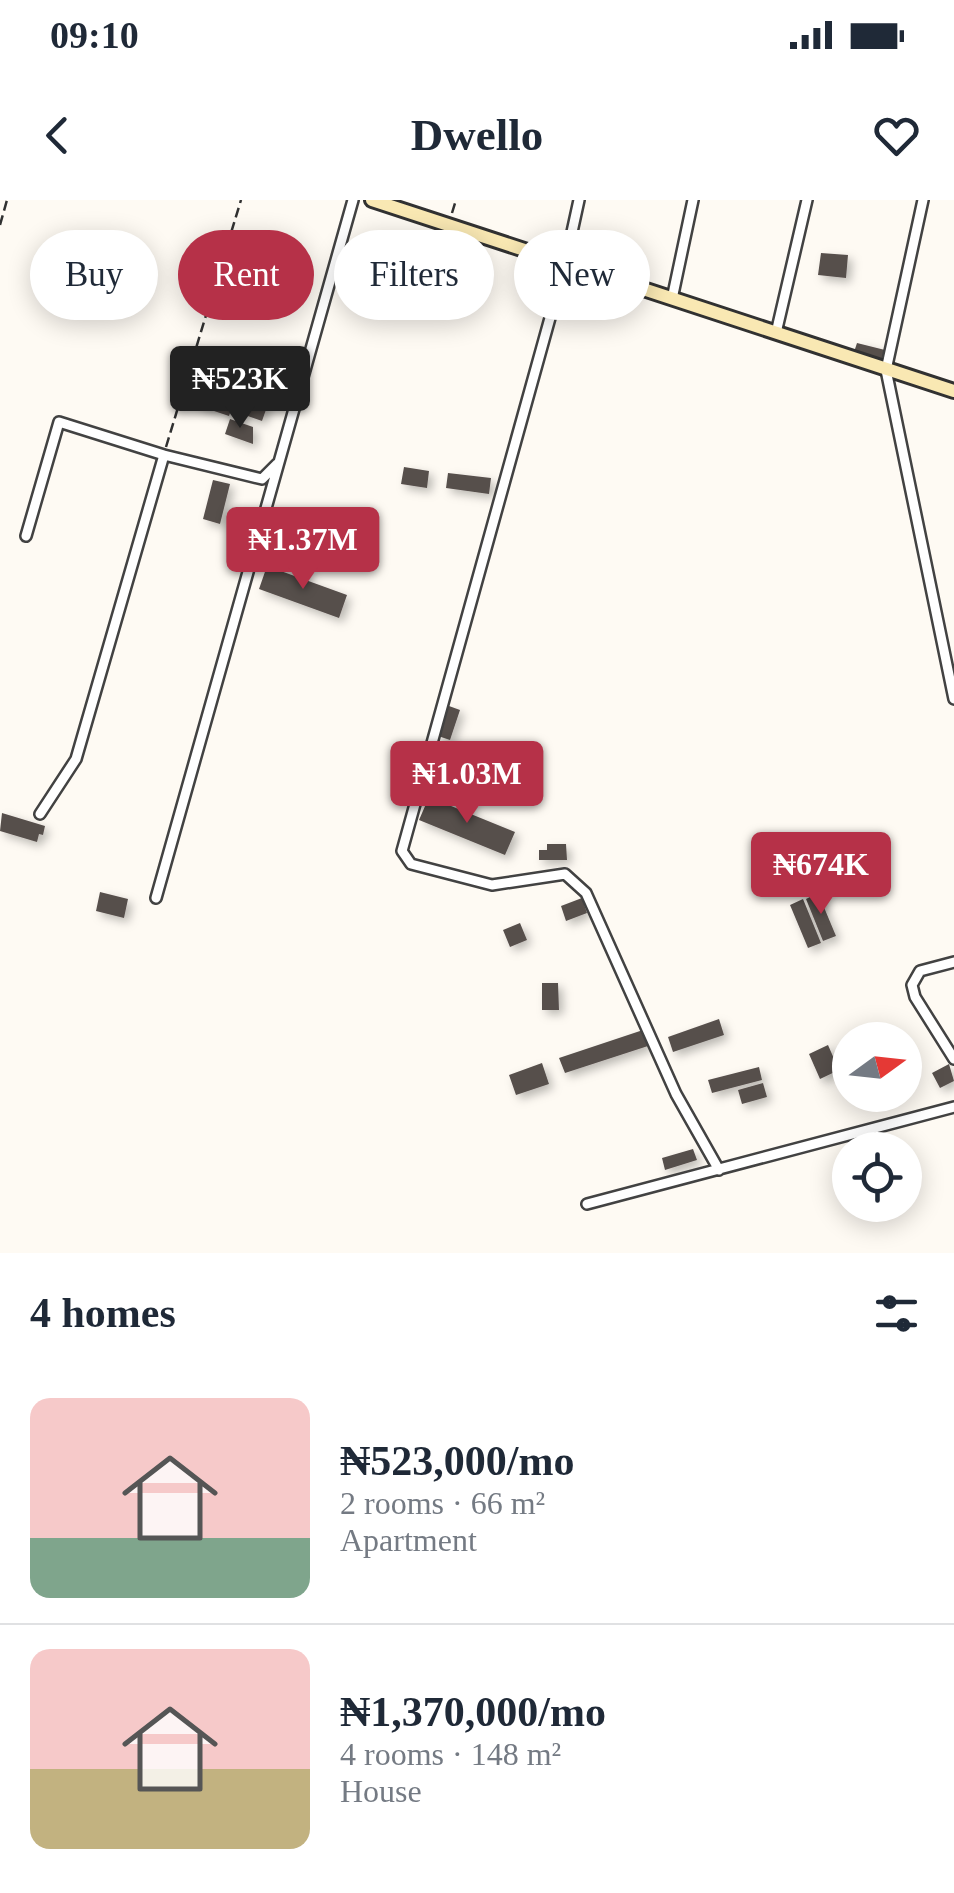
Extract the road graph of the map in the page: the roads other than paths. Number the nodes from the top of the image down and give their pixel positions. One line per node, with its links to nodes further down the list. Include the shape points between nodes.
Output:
1 (353, 200): 16 (street)
2 (372, 200): 8 (street)
3 (580, 200): 7 (street)
4 (693, 200): 10 (street)
5 (807, 200): 12 (street)
6 (923, 200): 13 (street)
7 (572, 230)
8 (514, 247)
9 (650, 292): 10 (street)
10 (672, 299): 12 (street)
11 (549, 320): 24 (street, via 402,850 412,864 492,885 565,874 586,893 676,1094)
12 (776, 333): 13 (street)
13 (886, 370): 14 (street); 18 (street)
14 (954, 391)
15 (164, 455): 16 (street, via 262,479); 17 (street, via 59,422); 19 (street, via 76,759)
16 (279, 462): 20 (street)
17 (26, 536)
18 (954, 699)
19 (40, 814)
20 (156, 898)
21 (954, 962): 22 (street, via 920,971 912,985)
22 (954, 1059)
23 (954, 1107): 24 (street)
24 (718, 1170): 25 (street)
25 (587, 1204)

